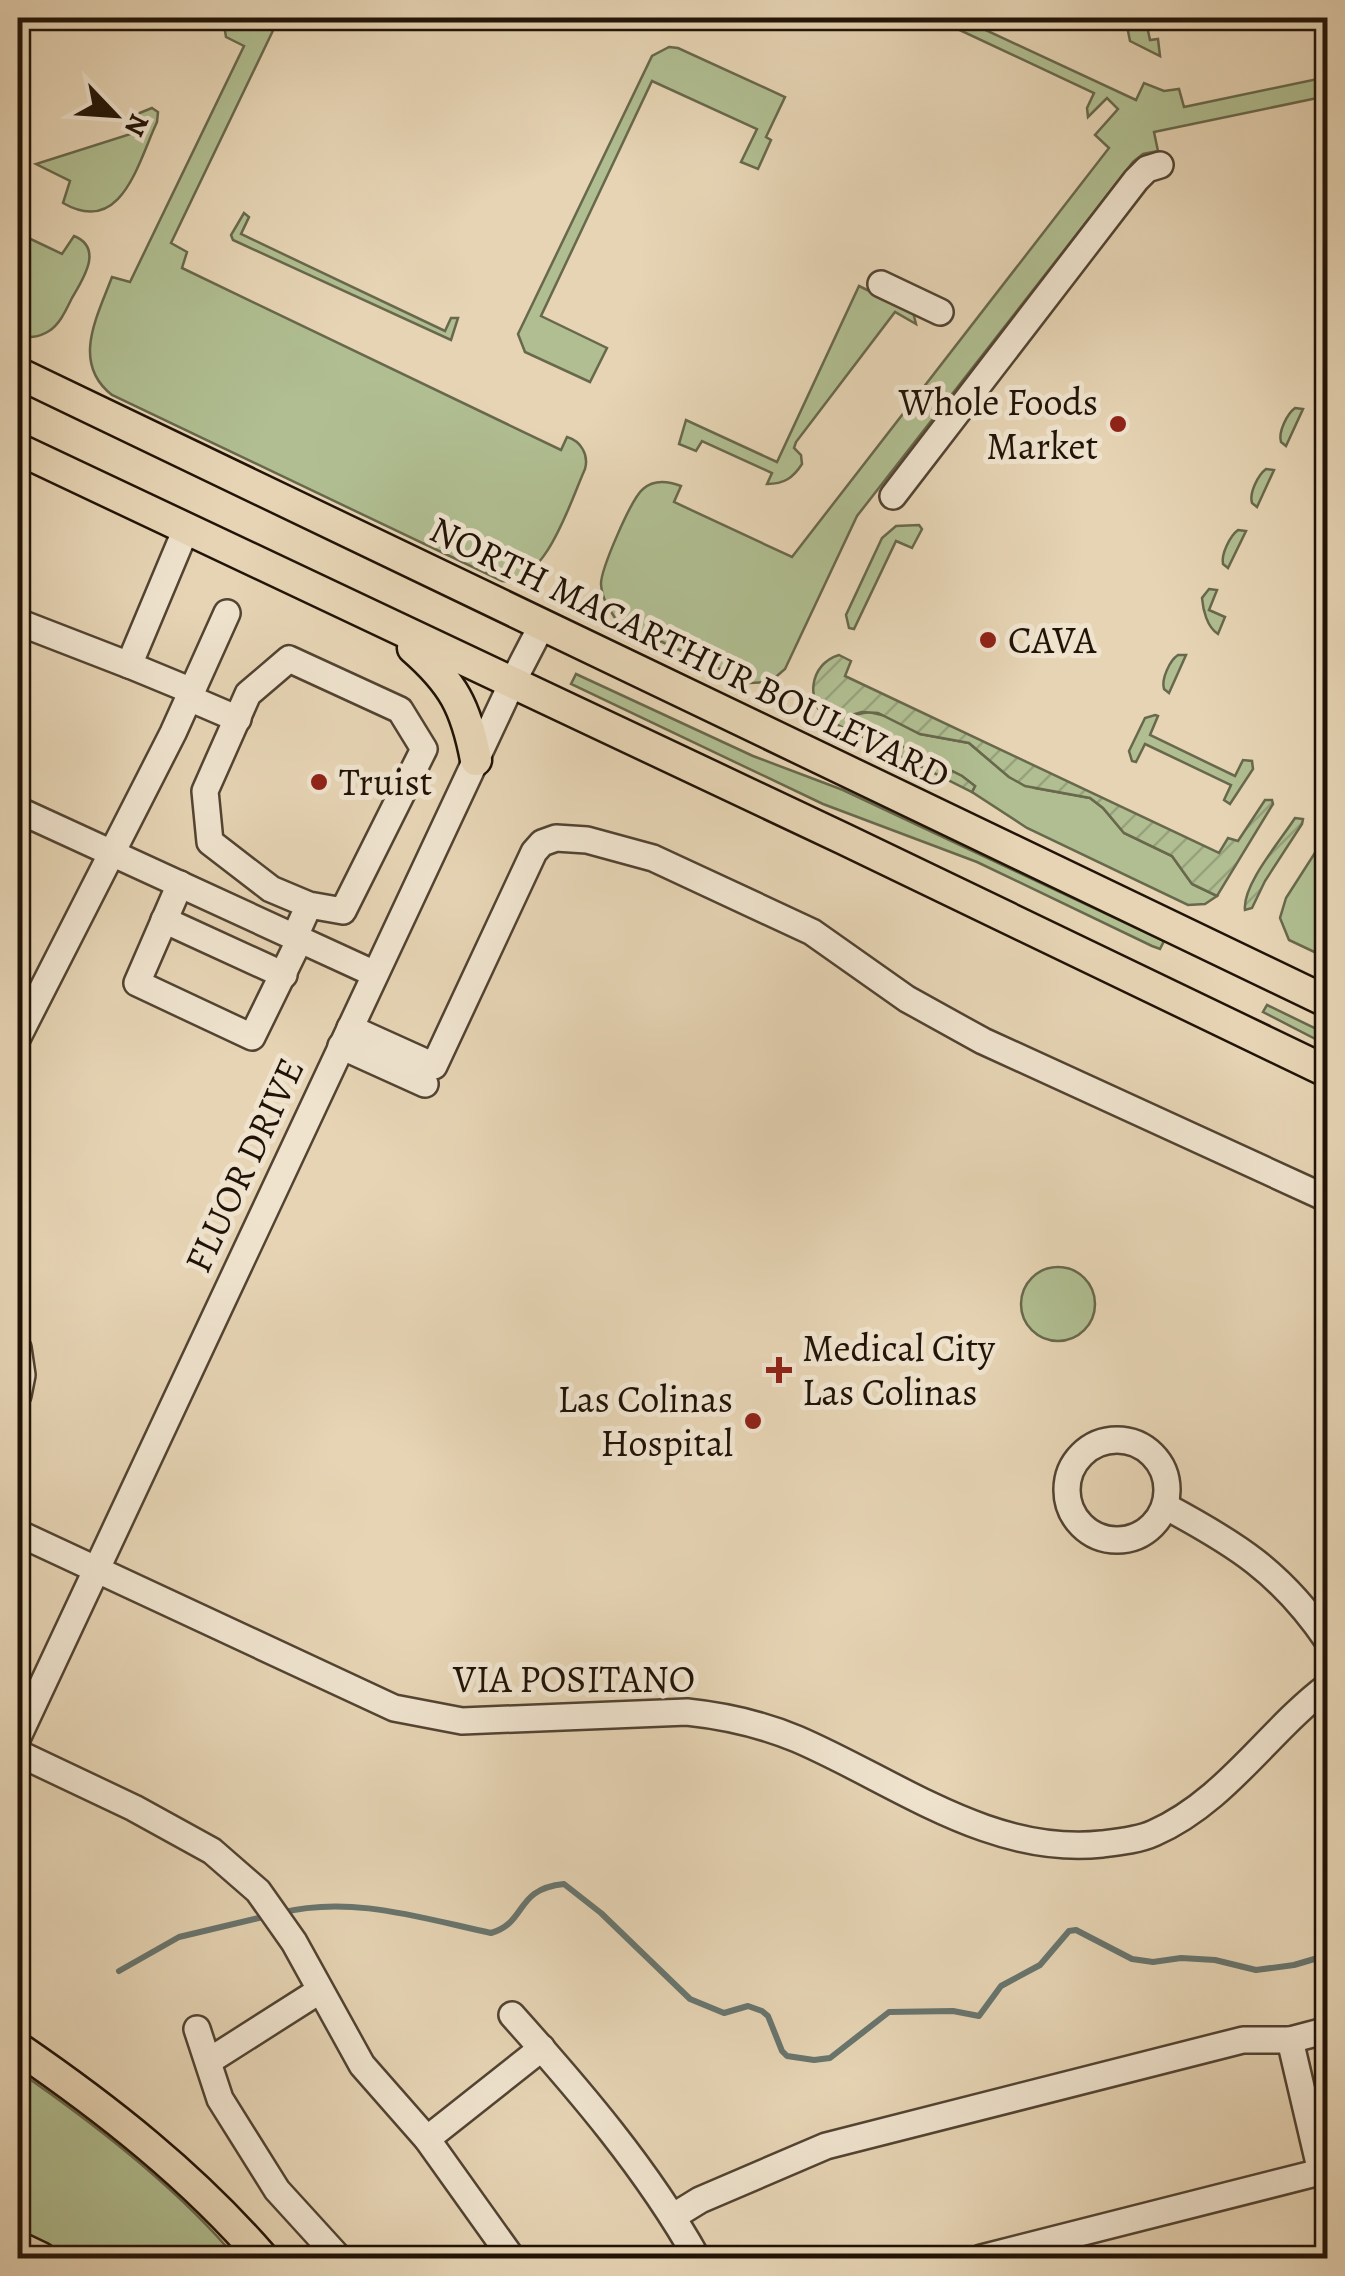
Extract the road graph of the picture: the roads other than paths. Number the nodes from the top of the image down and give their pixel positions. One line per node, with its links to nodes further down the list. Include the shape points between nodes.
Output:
1 (1160, 164): 6 (street, via 1136,180)
2 (881, 284): 3 (street)
3 (940, 312)
4 (18, 373): 11 (main road, NORTH MACARTHUR BOULEVARD)
5 (18, 449): 7 (main road)
6 (892, 496)
7 (186, 529): 10 (main road); 12 (street)
8 (227, 613): 14 (street)
9 (18, 622): 12 (street)
10 (385, 623): 13 (main road); 16 (main road, via 457,695)
11 (542, 625): 13 (street, FLUOR DRIVE); 25 (main road, NORTH MACARTHUR BOULEVARD)
12 (129, 665): 14 (street)
13 (512, 682): 16 (street, FLUOR DRIVE); 28 (main road)
14 (191, 694): 15 (street); 18 (street)
15 (238, 719): 20 (street, via 204,792 210,842 271,889); 20 (street, via 248,694 290,659 400,710 424,749 343,911)
16 (476, 760): 23 (street, FLUOR DRIVE)
17 (18, 810): 18 (street)
18 (111, 852): 19 (street); 26 (street)
19 (180, 884): 21 (street); 22 (street)
20 (309, 905): 22 (street)
21 (164, 920): 24 (street); 24 (street, via 136,983 252,1037)
22 (297, 938): 23 (street); 24 (street)
23 (375, 974): 27 (street, FLUOR DRIVE)
24 (284, 975)
25 (1328, 1002)
26 (18, 1037)
27 (346, 1037): 29 (street, via 430,1075 534,852 556,838 587,840 653,858 812,932 956,1027); 34 (street, FLUOR DRIVE)
28 (1328, 1072)
29 (1328, 1199)
30 (18, 1348): 31 (street)
31 (18, 1396)
32 (1164, 1506): 32 (street, via 1167,1490 1157,1460 1130,1442 1098,1444 1074,1464 1068,1480 1072,1513 1096,1536 1129,1539 1157,1521); 35 (street, via 1238,1546 1276,1577)
33 (18, 1533): 34 (street, VIA POSITANO)
34 (97, 1568): 36 (street, VIA POSITANO, via 394,1708 462,1721 686,1712 754,1723 971,1824 1077,1847 1152,1834 1194,1810); 37 (street, FLUOR DRIVE)
35 (1328, 1640)
36 (1328, 1686)
37 (18, 1737)
38 (18, 1753): 39 (street, via 212,1851 258,1891)
39 (319, 1991): 46 (street); 47 (street, via 362,2064)
40 (512, 2015): 45 (street)
41 (198, 2029): 46 (street)
42 (1328, 2030): 43 (street)
43 (1290, 2040): 48 (street); 49 (street, via 1243,2040 826,2146)
44 (18, 2048): 53 (main road, via 116,2118 225,2214)
45 (542, 2048): 47 (street); 49 (street)
46 (209, 2061): 54 (street, via 220,2099 277,2190)
47 (427, 2139): 55 (street)
48 (1324, 2171): 51 (street)
49 (674, 2216): 56 (street)
50 (18, 2247): 52 (main road)
51 (1067, 2248): 57 (street)
52 (41, 2258)
53 (263, 2258)
54 (338, 2258)
55 (512, 2258)
56 (697, 2258)
57 (981, 2258)

